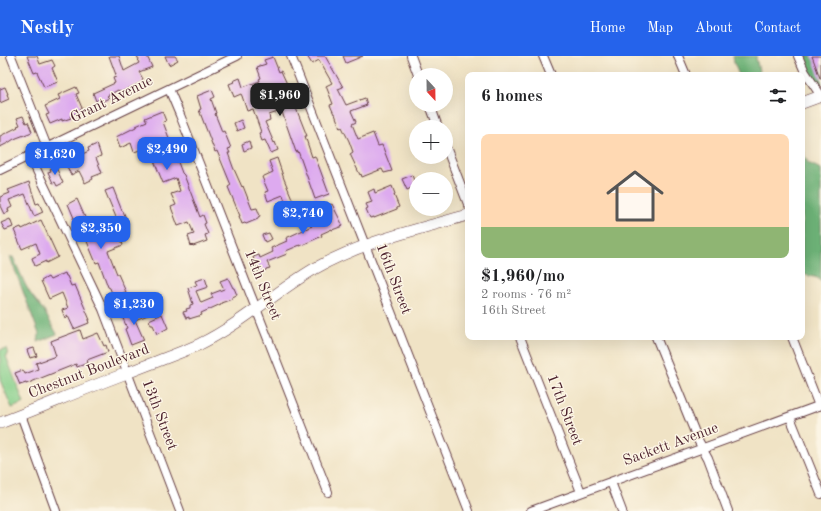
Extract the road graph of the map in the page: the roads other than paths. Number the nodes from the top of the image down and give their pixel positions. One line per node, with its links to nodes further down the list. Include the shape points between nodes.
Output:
1 (11, 56): 14 (street)
2 (237, 56): 11 (street, Grant Avenue)
3 (291, 56): 20 (street, 16th Street)
4 (411, 56): 8 (street)
5 (544, 56): 9 (street)
6 (678, 56): 10 (street)
7 (798, 56): 12 (street)
8 (415, 68)
9 (550, 72)
10 (685, 72)
11 (169, 89): 14 (street, Grant Avenue); 21 (street, 14th Street)
12 (821, 96): 13 (street)
13 (805, 102)
14 (47, 147): 15 (street, Grant Avenue)
15 (30, 156): 17 (street, Grant Avenue); 25 (street, 13th Street, via 102,310)
16 (453, 164): 18 (street)
17 (0, 170)
18 (465, 196)
19 (465, 216): 20 (street, Chestnut Boulevard)
20 (365, 245): 21 (street, Chestnut Boulevard, via 314,269); 37 (street, 16th Street)
21 (256, 309): 25 (street, Chestnut Boulevard, via 236,324 200,344); 32 (street, 14th Street)
22 (521, 340): 33 (street, 17th Street)
23 (657, 340): 30 (street)
24 (793, 340): 26 (street)
25 (127, 372): 27 (street, Chestnut Boulevard); 36 (street, 13th Street)
26 (820, 406): 28 (street, Sackett Avenue)
27 (21, 415): 29 (street, Chestnut Boulevard); 35 (street)
28 (790, 417): 30 (street, Sackett Avenue); 34 (street)
29 (0, 423)
30 (703, 448): 31 (street, Sackett Avenue); 40 (street)
31 (611, 482): 33 (street, Sackett Avenue); 39 (street)
32 (328, 492)
33 (581, 492): 38 (street, Sackett Avenue)
34 (821, 494)
35 (56, 511)
36 (180, 511)
37 (469, 511)
38 (531, 511)
39 (622, 511)
40 (728, 511)

